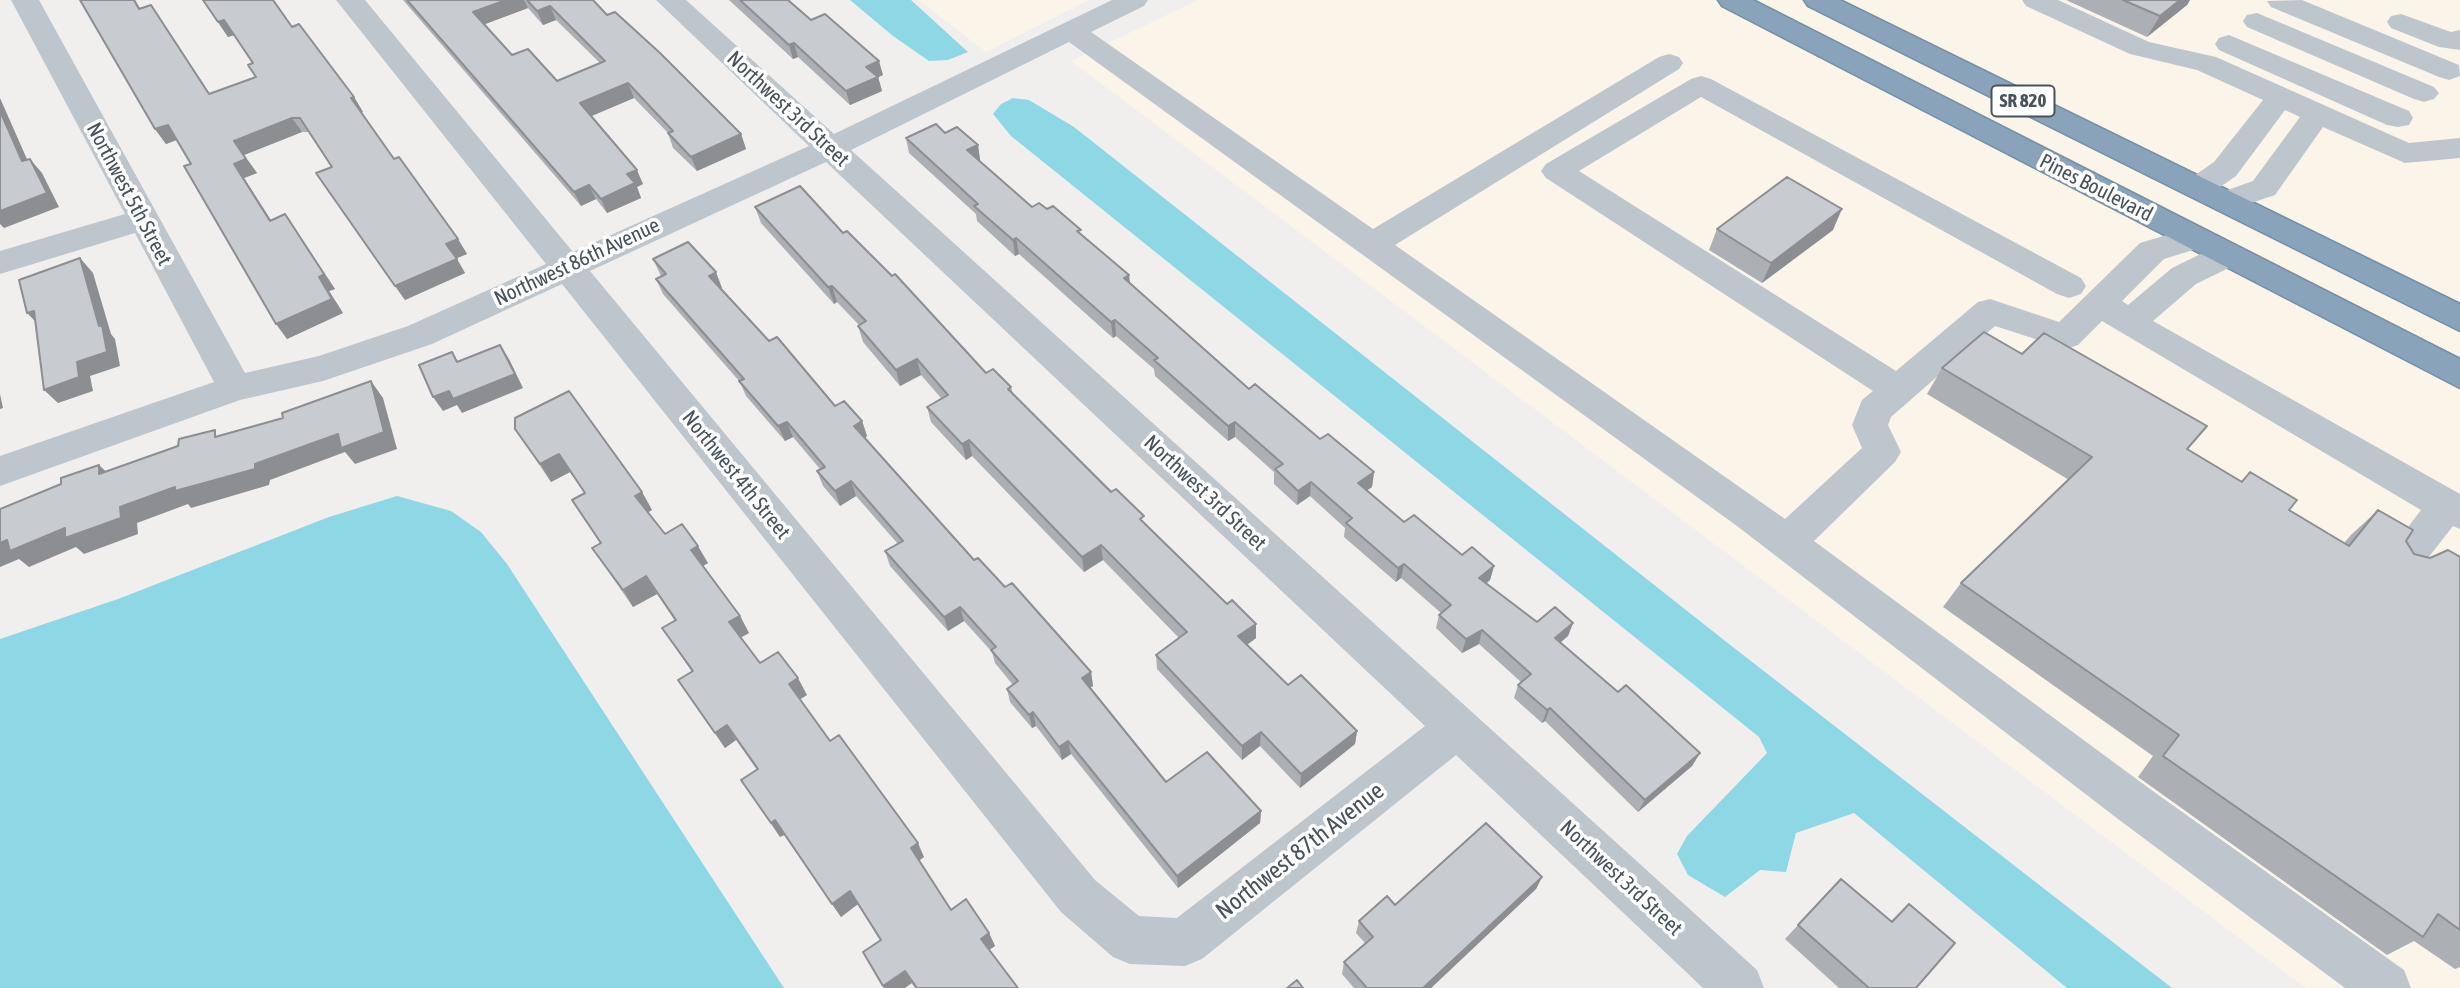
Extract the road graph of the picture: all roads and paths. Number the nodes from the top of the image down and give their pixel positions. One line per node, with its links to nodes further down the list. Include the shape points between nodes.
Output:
1 (25, 0): 25 (street, Northwest 5th Street)
2 (350, 0): 30 (street, Northwest 4th Street)
3 (670, 0): 22 (street, Northwest 3rd Street)
4 (1134, 0): 11 (street, Northwest 86th Avenue)
5 (1732, 0): 21 (highway, Pines Boulevard / SR 820)
6 (1818, 0): 24 (highway, SR 820)
7 (2035, 0): 15 (street, via 2140,48)
8 (2347, 0): 12 (street, via 2449,41)
9 (2282, 1): 10 (street); 16 (street)
10 (2257, 21): 13 (street); 17 (street)
11 (1073, 32): 22 (street, Northwest 86th Avenue); 27 (street)
12 (2460, 38)
13 (2230, 44): 15 (street); 20 (street)
14 (1669, 63): 27 (street)
15 (2206, 63): 18 (street)
16 (2449, 71)
17 (2424, 93)
18 (2280, 97): 19 (street); 24 (street, via 2225,169)
19 (2317, 115): 23 (street, via 2405,153); 24 (street, via 2264,188)
20 (2398, 118)
21 (2005, 141): 24 (highway, via 2119,176); 26 (highway, Pines Boulevard / SR 820)
22 (830, 148): 30 (street, Northwest 86th Avenue); 41 (street, Northwest 3rd Street)
23 (2460, 148)
24 (2213, 194): 32 (highway, SR 820)
25 (142, 220): 29 (street); 35 (street, Northwest 5th Street)
26 (2194, 238): 28 (highway, Pines Boulevard / SR 820); 31 (street, via 2152,251); 32 (highway, via 2288,255 2389,296)
27 (1371, 245): 39 (street)
28 (2227, 255): 33 (street, via 2184,276); 34 (highway, Pines Boulevard / SR 820)
29 (0, 263)
30 (566, 267): 35 (street, Northwest 86th Avenue, via 420,335 323,368); 42 (street, Northwest 4th Street, via 1078,897)
31 (2084, 295): 33 (street); 36 (street, via 2066,336 1990,311); 36 (street, via 1701,85 1557,171)
32 (2446, 312)
33 (2129, 323): 38 (street)
34 (2460, 375)
35 (235, 388): 37 (street, Northwest 86th Avenue)
36 (1898, 390): 39 (street, via 1875,410 1870,425 1882,452)
37 (0, 471)
38 (2453, 509): 40 (street)
39 (1787, 542): 44 (street)
40 (2400, 564)
41 (1458, 727): 42 (street, Northwest 87th Avenue, via 1185,942); 43 (street, Northwest 3rd Street)
42 (1130, 940)
43 (1739, 988)
44 (2386, 988)

